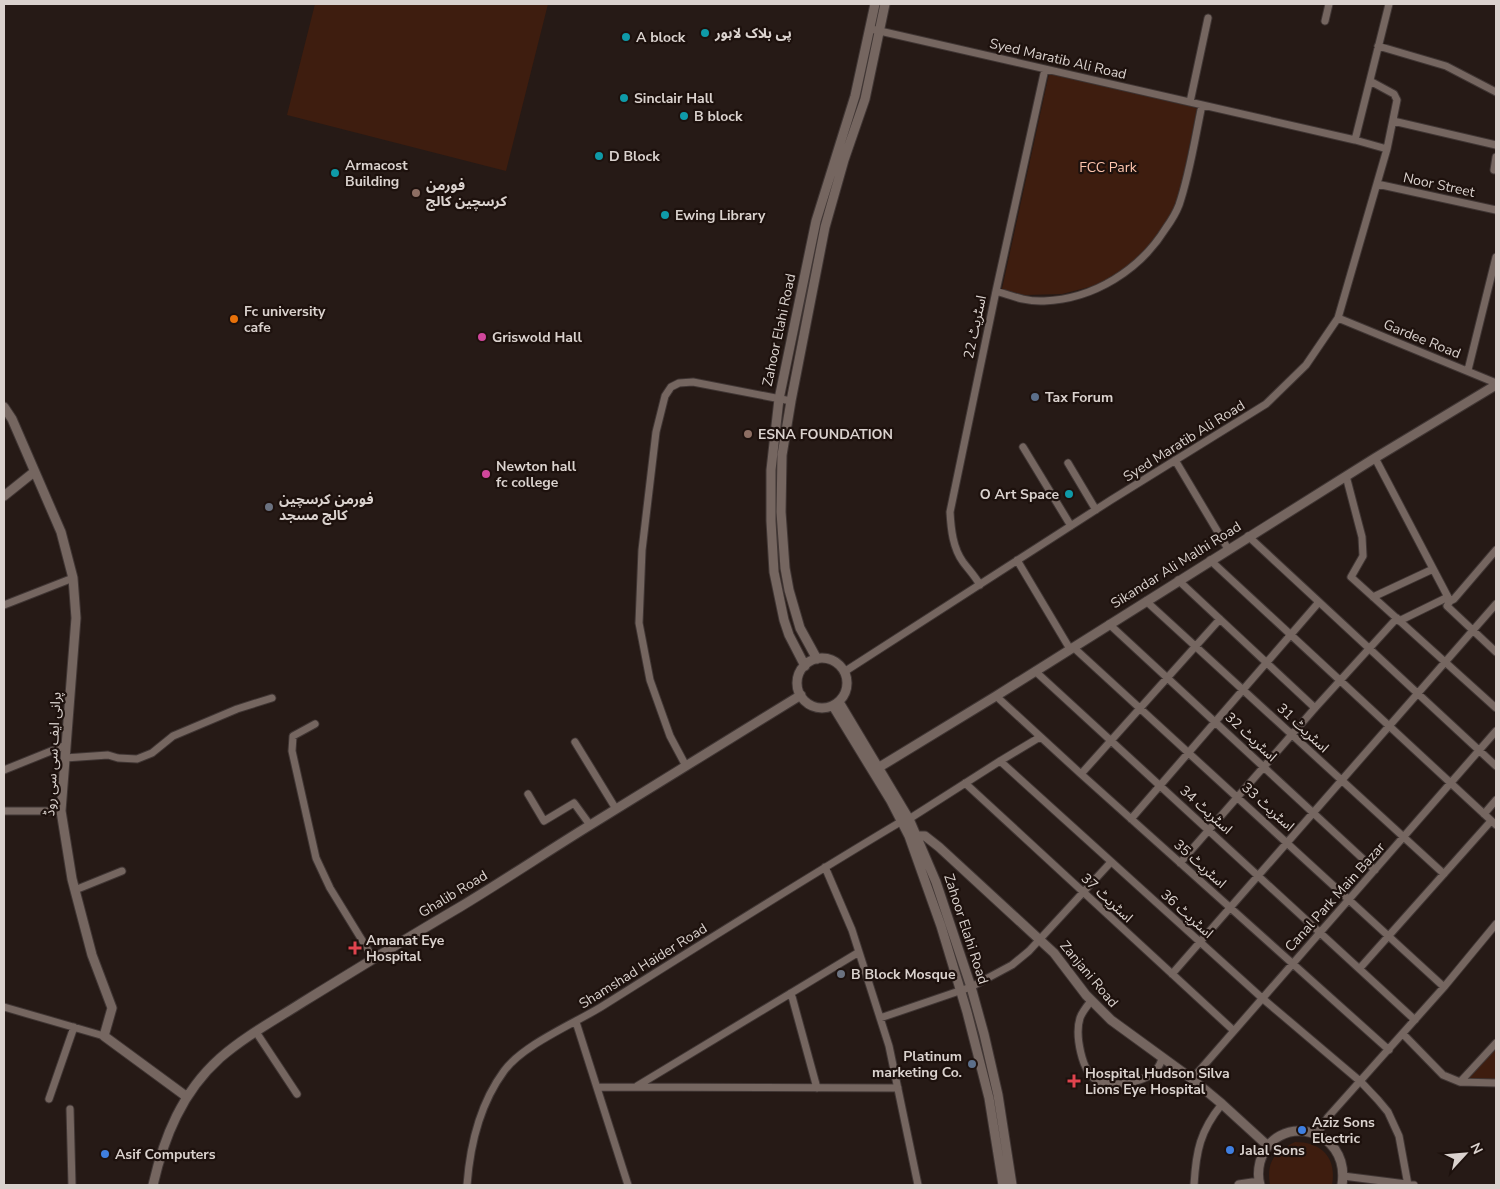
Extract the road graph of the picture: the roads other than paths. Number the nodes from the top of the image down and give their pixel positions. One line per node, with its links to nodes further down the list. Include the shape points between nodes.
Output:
1 (876, 4): 7 (street, Zahoor Elahi Road)
2 (885, 4): 7 (street, Zahoor Elahi Road)
3 (1329, 4): 6 (street)
4 (1389, 4): 8 (street)
5 (1208, 18): 12 (street)
6 (1325, 21)
7 (876, 30): 9 (street, Syed Maratib Ali Road); 27 (street, Zahoor Elahi Road, via 816,221); 28 (street, Zahoor Elahi Road, via 865,99 825,227)
8 (1378, 46): 10 (street); 11 (street, via 1446,66)
9 (1045, 68): 12 (street, Syed Maratib Ali Road); 23 (street, اسٹریٹ 22)
10 (1370, 81): 14 (street, via 1394,94 1397,100); 15 (street)
11 (1496, 92)
12 (1190, 102): 13 (street, Syed Maratib Ali Road)
13 (1202, 105): 15 (street, Syed Maratib Ali Road); 23 (street, via 1179,206 1158,242 1137,263 1100,287 1064,299 1024,300)
14 (1393, 121): 16 (street); 17 (street)
15 (1356, 140): 17 (street, Syed Maratib Ali Road)
16 (1496, 145)
17 (1387, 149): 20 (street, Syed Maratib Ali Road)
18 (1496, 157): 19 (street)
19 (1494, 170)
20 (1377, 184): 21 (street, Noor Street); 24 (street, Syed Maratib Ali Road)
21 (1496, 210)
22 (1496, 257): 25 (street)
23 (996, 291): 47 (street, اسٹریٹ 22, via 950,512 955,547)
24 (1338, 318): 25 (street, Gardee Road); 32 (street, Syed Maratib Ali Road, via 1306,365 1266,404)
25 (1468, 370): 26 (street, Gardee Road)
26 (1496, 384): 31 (street, Sikandar Ali Malhi Road)
27 (779, 399): 28 (street); 66 (street, Zahoor Elahi Road, via 770,470 774,572 784,620); 93 (street, via 693,382 671,386 665,396 656,432 642,550 639,623 650,680 670,736)
28 (791, 401): 63 (street, Zahoor Elahi Road, via 782,455 781,512 785,568 800,628)
29 (4, 407): 34 (street, پرانی ایف سی سی روڈ)
30 (1023, 447): 38 (street)
31 (1375, 458): 35 (street, Sikandar Ali Malhi Road); 44 (street)
32 (1175, 460): 37 (street, Syed Maratib Ali Road); 40 (street)
33 (1068, 463): 37 (street)
34 (34, 472): 36 (street); 45 (street, پرانی ایف سی سی روڈ, via 61,532)
35 (1346, 476): 39 (street, Sikandar Ali Malhi Road); 48 (street, via 1362,538 1363,556 1351,577)
36 (4, 496)
37 (1096, 510): 38 (street, Syed Maratib Ali Road)
38 (1071, 526): 42 (street, Syed Maratib Ali Road)
39 (1248, 536): 40 (street, Sikandar Ali Malhi Road); 51 (street)
40 (1228, 549): 43 (street, Sikandar Ali Malhi Road)
41 (1496, 550): 49 (street, via 1454,599)
42 (1018, 560): 47 (street, Syed Maratib Ali Road); 60 (street, اسٹریٹ 33)
43 (1210, 560): 46 (street, Sikandar Ali Malhi Road); 58 (street)
44 (1433, 569): 48 (street); 49 (street)
45 (73, 578): 53 (street); 88 (street, پرانی ایف سی سی روڈ, via 76,618)
46 (1178, 580): 50 (street, Sikandar Ali Malhi Road); 54 (street)
47 (980, 585): 68 (street, Syed Maratib Ali Road)
48 (1373, 597): 55 (street)
49 (1449, 599): 55 (street); 57 (street, via 1446,606)
50 (1146, 601): 56 (street, Sikandar Ali Malhi Road); 59 (street, اسٹریٹ 31)
51 (1319, 602): 58 (street); 61 (street)
52 (1496, 604): 57 (street)
53 (4, 605)
54 (1220, 619): 59 (street); 65 (street)
55 (1398, 620): 61 (street); 64 (street)
56 (1109, 624): 60 (street, Sikandar Ali Malhi Road); 69 (street, اسٹریٹ 32)
57 (1473, 630): 62 (street); 64 (street)
58 (1291, 635): 65 (street); 70 (street)
59 (1196, 646): 69 (street); 71 (street, اسٹریٹ 31)
60 (1072, 648): 67 (street, Sikandar Ali Malhi Road); 77 (street, اسٹریٹ 33)
61 (1369, 649): 70 (street); 72 (street)
62 (1496, 652)
63 (817, 659): 66 (street); 68 (street, via 833,661)
64 (1445, 662): 72 (street); 79 (street)
65 (1266, 663): 71 (street); 78 (street)
66 (805, 666): 73 (street, via 798,680)
67 (1036, 671): 74 (street, Sikandar Ali Malhi Road); 86 (street, اسٹریٹ 34)
68 (844, 672): 76 (street, via 846,688)
69 (1168, 678): 77 (street); 80 (street, اسٹریٹ 32)
70 (1340, 680): 78 (street); 82 (street)
71 (1243, 690): 80 (street); 84 (street, اسٹریٹ 31)
72 (1418, 694): 82 (street); 89 (street)
73 (801, 695): 76 (street, via 818,708); 93 (street, Ghalib Road)
74 (996, 696): 85 (street, اسٹریٹ 35); 96 (street, Sikandar Ali Malhi Road)
75 (272, 698): 91 (street, via 172,736 152,753 137,759 108,755)
76 (836, 704): 96 (street, Zahoor Elahi Road)
77 (1140, 708): 86 (street); 90 (street, اسٹریٹ 33)
78 (1315, 708): 84 (street)
79 (1496, 708)
80 (1215, 722): 90 (street); 95 (street, اسٹریٹ 32)
81 (315, 724): 136 (street, via 293,736 292,751 316,858 330,888)
82 (1390, 726): 99 (street); 100 (street)
83 (1496, 731): 89 (street, Canal Park Main Bazar)
84 (1292, 735): 95 (street); 99 (street, اسٹریٹ 31)
85 (1040, 738): 92 (street, Shamshad Haider Road); 98 (street, اسٹریٹ 35)
86 (1111, 740): 98 (street); 102 (street, اسٹریٹ 34)
87 (576, 742): 106 (street)
88 (66, 745): 91 (street, پرانی ایف سی سی روڈ); 97 (street)
89 (1479, 751): 94 (street); 100 (street, Canal Park Main Bazar)
90 (1188, 752): 102 (street); 104 (street, اسٹریٹ 33)
91 (65, 758): 107 (street, پرانی ایف سی سی روڈ)
92 (1000, 760): 101 (street, Shamshad Haider Road); 119 (street, اسٹریٹ 36)
93 (686, 766): 106 (street, Ghalib Road)
94 (1496, 766)
95 (1264, 767): 104 (street); 109 (street, اسٹریٹ 32)
96 (876, 769): 112 (street, Zahoor Elahi Road)
97 (4, 770)
98 (1081, 774): 111 (street, اسٹریٹ 35)
99 (1341, 780): 109 (street); 117 (street, اسٹریٹ 31)
100 (1451, 782): 110 (street); 117 (street, Canal Park Main Bazar)
101 (965, 783): 112 (street, Shamshad Haider Road); 127 (street, اسٹریٹ 37)
102 (1160, 785): 111 (street); 115 (street, اسٹریٹ 34)
103 (528, 794): 114 (street, via 544,821 574,803)
104 (1238, 797): 115 (street); 118 (street, اسٹریٹ 33)
105 (1496, 800): 110 (street)
106 (616, 809): 114 (street, Ghalib Road)
107 (61, 811): 108 (street); 126 (street, پرانی ایف سی سی روڈ)
108 (4, 812)
109 (1314, 812): 118 (street); 122 (street, اسٹریٹ 32)
110 (1484, 814): 113 (street)
111 (1131, 819): 120 (street, اسٹریٹ 35)
112 (906, 820): 116 (street, Zahoor Elahi Road); 121 (street, Shamshad Haider Road); 142 (street, Zahoor Elahi Road)
113 (1494, 823): 124 (street)
114 (590, 825): 136 (street, Ghalib Road)
115 (1209, 830): 120 (street); 125 (street, اسٹریٹ 34)
116 (918, 836): 133 (street, Zanjani Road, via 925,836 935,843); 140 (street, Zahoor Elahi Road)
117 (1404, 838): 122 (street, Canal Park Main Bazar); 124 (street, اسٹریٹ 31)
118 (1287, 842): 125 (street); 128 (street, اسٹریٹ 33)
119 (1111, 862): 127 (street); 134 (street, اسٹریٹ 36)
120 (1180, 863): 129 (street, اسٹریٹ 35)
121 (825, 867): 135 (street); 149 (street, Shamshad Haider Road)
122 (1375, 870): 128 (street, Canal Park Main Bazar)
123 (122, 871): 126 (street)
124 (1444, 874): 132 (street)
125 (1258, 875): 129 (street); 131 (street, اسٹریٹ 34)
126 (75, 890): 154 (street, پرانی ایف سی سی روڈ, via 92,955 112,1008)
127 (1082, 892): 133 (street); 139 (street, اسٹریٹ 37)
128 (1350, 899): 131 (street, Canal Park Main Bazar); 132 (street, اسٹریٹ 33)
129 (1230, 908): 134 (street); 137 (street, اسٹریٹ 35)
130 (1496, 924): 141 (street)
131 (1320, 932): 137 (street, Canal Park Main Bazar); 138 (street, اسٹریٹ 34)
132 (1390, 937): 138 (street); 141 (street, اسٹریٹ 33)
133 (1040, 939): 140 (street, via 1012,965); 145 (street, Zanjani Road, via 1062,961)
134 (1200, 942): 139 (street); 144 (street, اسٹریٹ 36)
135 (859, 952): 143 (street); 147 (street)
136 (373, 958): 152 (street, Ghalib Road)
137 (1293, 963): 144 (street, Canal Park Main Bazar); 156 (street, اسٹریٹ 35)
138 (1360, 968): 148 (street, اسٹریٹ 34)
139 (1172, 974): 151 (street, اسٹریٹ 37)
140 (971, 987): 142 (street); 181 (street, Zahoor Elahi Road, via 998,1095)
141 (1444, 987): 148 (street)
142 (961, 989): 147 (street); 180 (street, Zahoor Elahi Road, via 989,1098)
143 (791, 994): 163 (street); 164 (street)
144 (1262, 998): 151 (street, Canal Park Main Bazar); 159 (street, اسٹریٹ 36)
145 (1091, 1001): 157 (street, Zanjani Road); 157 (street, via 1081,1015 1079,1043 1088,1072 1098,1081 1113,1084 1144,1078 1157,1070)
146 (4, 1007): 150 (street)
147 (880, 1018): 165 (street)
148 (1415, 1020): 153 (street)
149 (576, 1022): 162 (street); 177 (street, Shamshad Haider Road, via 518,1056 504,1071 487,1098 476,1129)
150 (74, 1027): 154 (street); 168 (street)
151 (1233, 1030): 158 (street, Canal Park Main Bazar)
152 (256, 1032): 166 (street); 167 (street, Ghalib Road, via 220,1058)
153 (1402, 1034): 156 (street); 160 (street, via 1443,1076)
154 (104, 1036): 167 (street)
155 (1496, 1043): 160 (street)
156 (1389, 1050): 159 (street)
157 (1162, 1059): 158 (street, Zanjani Road)
158 (1192, 1079): 169 (street, Zanjani Road)
159 (1361, 1082): 171 (street, via 1328,1117); 185 (street, اسٹریٹ 36, via 1388,1112 1399,1136)
160 (1460, 1082): 161 (street)
161 (1496, 1083)
162 (597, 1087): 163 (street); 178 (street)
163 (636, 1088): 164 (street)
164 (817, 1088): 165 (street)
165 (898, 1088): 179 (street)
166 (297, 1094)
167 (187, 1097): 176 (street, Ghalib Road, via 167,1135)
168 (49, 1099)
169 (1222, 1104): 172 (street, Zanjani Road); 182 (street, via 1202,1134 1196,1154)
170 (70, 1109): 175 (street)
171 (1317, 1134): 172 (street, via 1291,1132); 173 (street, via 1337,1150)
172 (1268, 1146): 174 (street, via 1261,1159)
173 (1343, 1176): 184 (street); 185 (street)
174 (1260, 1183): 183 (street)
175 (72, 1185)
176 (153, 1185)
177 (467, 1185)
178 (628, 1185)
179 (918, 1185)
180 (1003, 1185)
181 (1012, 1185)
182 (1194, 1185)
183 (1240, 1185)
184 (1342, 1185)
185 (1408, 1185): 186 (street)
186 (1414, 1185)

